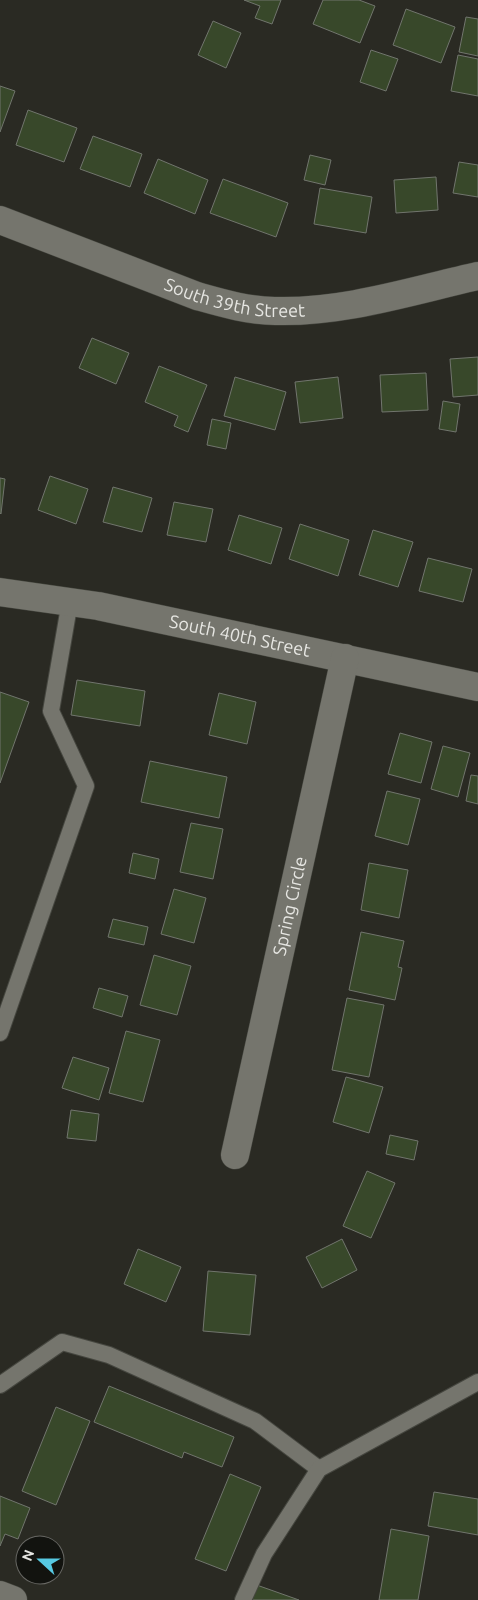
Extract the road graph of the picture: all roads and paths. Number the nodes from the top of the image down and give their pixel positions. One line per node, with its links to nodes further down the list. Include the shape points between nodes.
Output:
1 (0, 220): 2 (street, South 39th Street, via 197,296 273,312 320,311)
2 (478, 276)
3 (0, 592): 4 (street, South 40th Street)
4 (70, 601): 5 (street, South 40th Street); 7 (lane, via 51,711 86,786)
5 (345, 658): 6 (street, South 40th Street); 8 (street, Spring Circle)
6 (478, 687)
7 (0, 1034)
8 (235, 1155)
9 (478, 1382): 11 (lane)
10 (0, 1386): 11 (lane, via 62,1342 109,1356 254,1422)
11 (319, 1469): 14 (lane, via 264,1554)
12 (0, 1595): 13 (street)
13 (13, 1600)
14 (243, 1600)

